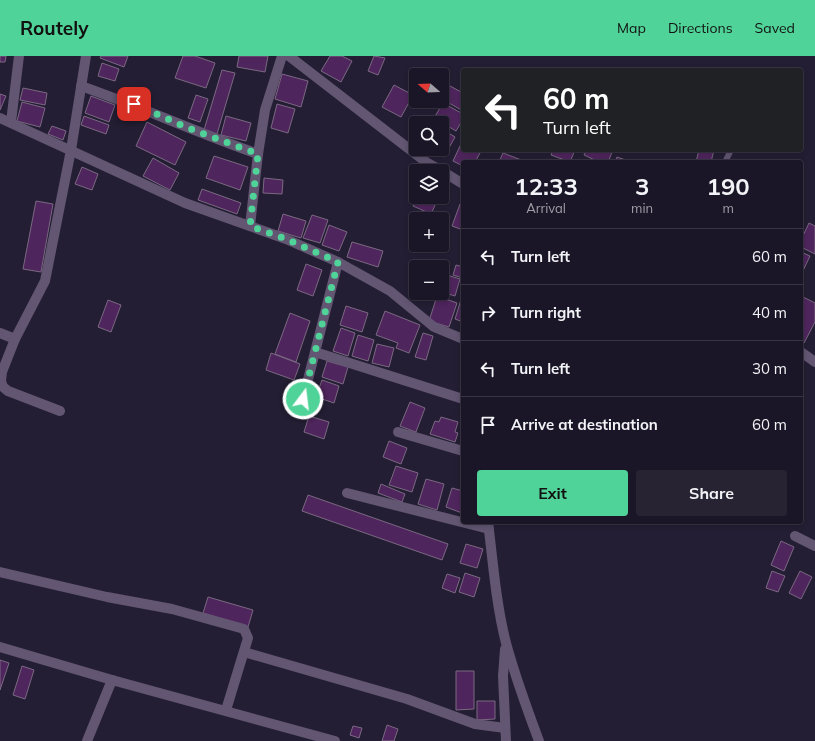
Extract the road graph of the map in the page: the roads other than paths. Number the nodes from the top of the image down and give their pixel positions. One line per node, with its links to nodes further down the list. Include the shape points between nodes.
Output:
1 (19, 56): 7 (street)
2 (86, 56): 5 (street)
3 (282, 56): 9 (street, via 265,110)
4 (289, 56): 10 (street)
5 (81, 86): 8 (street); 9 (street, via 134,104 188,128)
6 (0, 118): 7 (street)
7 (11, 122): 8 (street)
8 (71, 150): 13 (street, via 185,203); 17 (street, via 45,281)
9 (258, 154): 13 (street)
10 (430, 164)
11 (449, 175): 12 (street)
12 (461, 183)
13 (250, 226): 14 (street)
14 (338, 262): 16 (street, via 390,291 434,327); 18 (street)
15 (0, 333): 17 (street)
16 (461, 338)
17 (15, 339): 23 (street, via 2,372 3,387)
18 (315, 352): 21 (street); 22 (street)
19 (803, 353): 20 (street)
20 (815, 362)
21 (461, 398)
22 (303, 399)
23 (60, 411)
24 (398, 432): 25 (street)
25 (461, 450)
26 (347, 493): 27 (street)
27 (461, 519)
28 (489, 526): 32 (street, via 497,595)
29 (795, 536): 30 (street)
30 (815, 546)
31 (0, 572): 34 (street, via 172,609 244,629 248,638)
32 (506, 642): 37 (street, via 503,676); 41 (street)
33 (0, 647): 35 (street)
34 (244, 652): 36 (street); 37 (street, via 407,699 474,724)
35 (112, 680): 36 (street); 38 (street)
36 (226, 710): 39 (street)
37 (505, 728): 40 (street)
38 (86, 741)
39 (335, 741)
40 (506, 741)
41 (539, 741)

